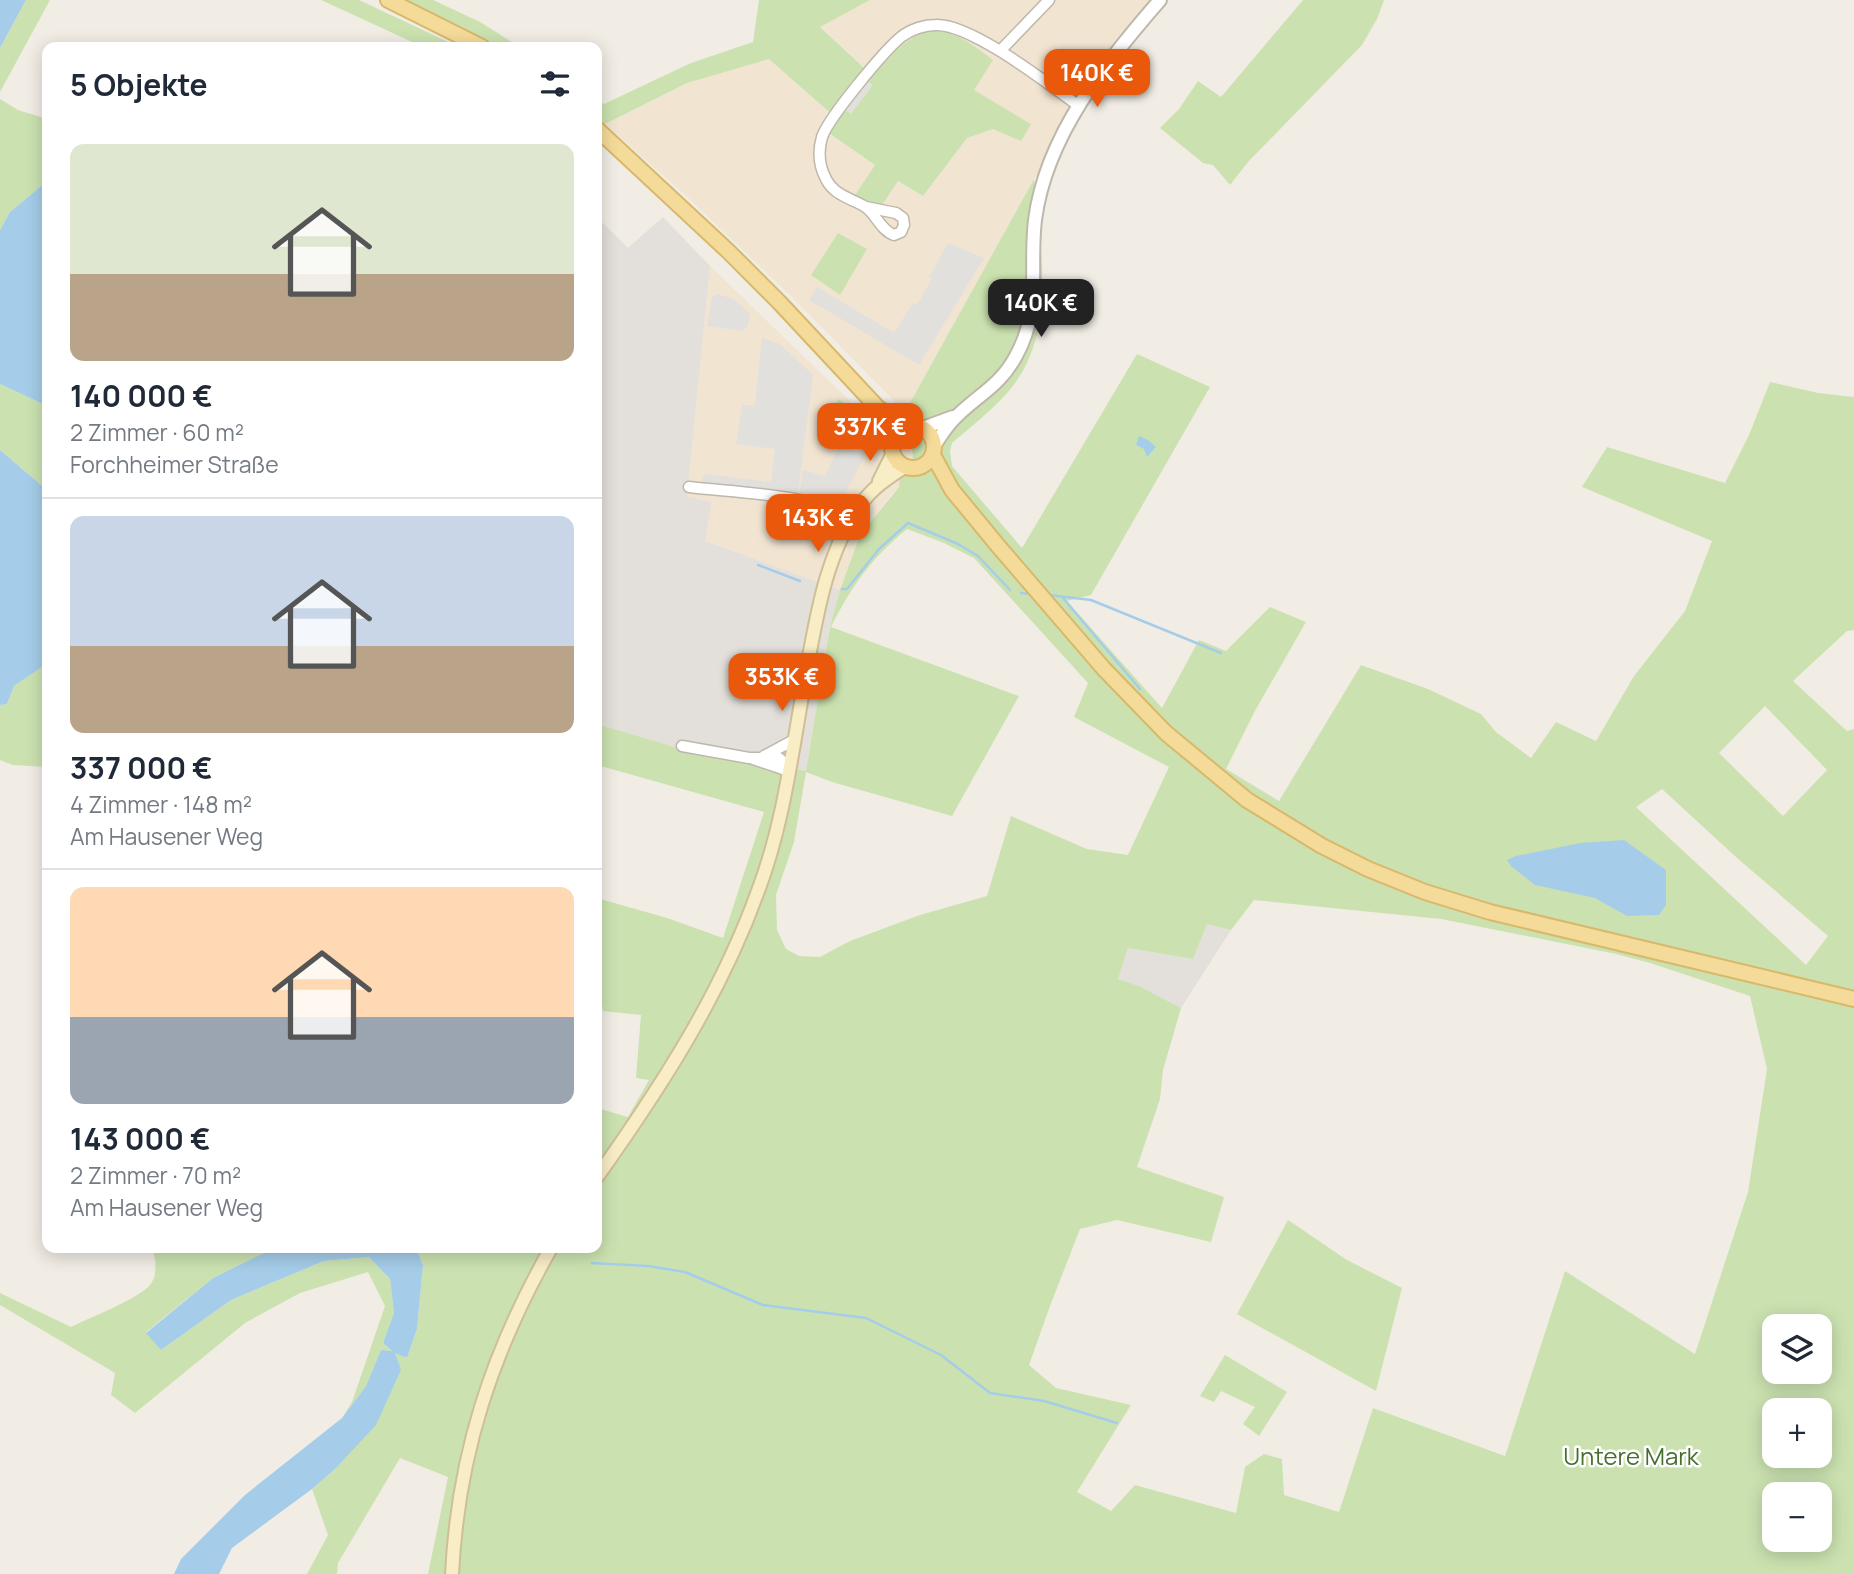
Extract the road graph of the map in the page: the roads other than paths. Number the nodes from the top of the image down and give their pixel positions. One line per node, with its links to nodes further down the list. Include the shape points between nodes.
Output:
1 (388, 0): 4 (main road)
2 (1049, 0): 5 (street)
3 (1160, 0): 6 (street)
4 (472, 42)
5 (1000, 51): 6 (street); 8 (street, via 959,30 935,24 901,37 869,72 828,125 820,148 820,163 831,186)
6 (1079, 106): 10 (street, via 1052,154 1041,193 1035,221 1030,320 1017,356 998,383)
7 (602, 133): 9 (main road, via 754,276)
8 (866, 207)
9 (878, 408): 11 (main road); 12 (main road)
10 (957, 416): 11 (street); 13 (street)
11 (916, 427): 12 (main road, via 903,429); 13 (main road, via 929,432)
12 (894, 446): 14 (main road, via 900,463); 16 (main road)
13 (934, 450): 14 (main road); 17 (main road)
14 (913, 467): 16 (main road); 17 (main road)
15 (689, 487): 18 (street, via 786,498)
16 (875, 488): 18 (main road)
17 (952, 490): 24 (main road, via 1104,669 1166,733 1247,800 1322,846 1425,892 1490,912)
18 (853, 516): 19 (main road, via 820,600)
19 (794, 740): 21 (street); 23 (main road)
20 (682, 746): 22 (street)
21 (763, 757): 22 (street); 23 (street, via 779,758)
22 (749, 758): 23 (street)
23 (790, 769): 25 (main road, via 776,834 736,949 671,1070)
24 (1854, 999)
25 (602, 1169)
26 (548, 1253): 27 (main road, via 500,1349 476,1419)
27 (452, 1574)

